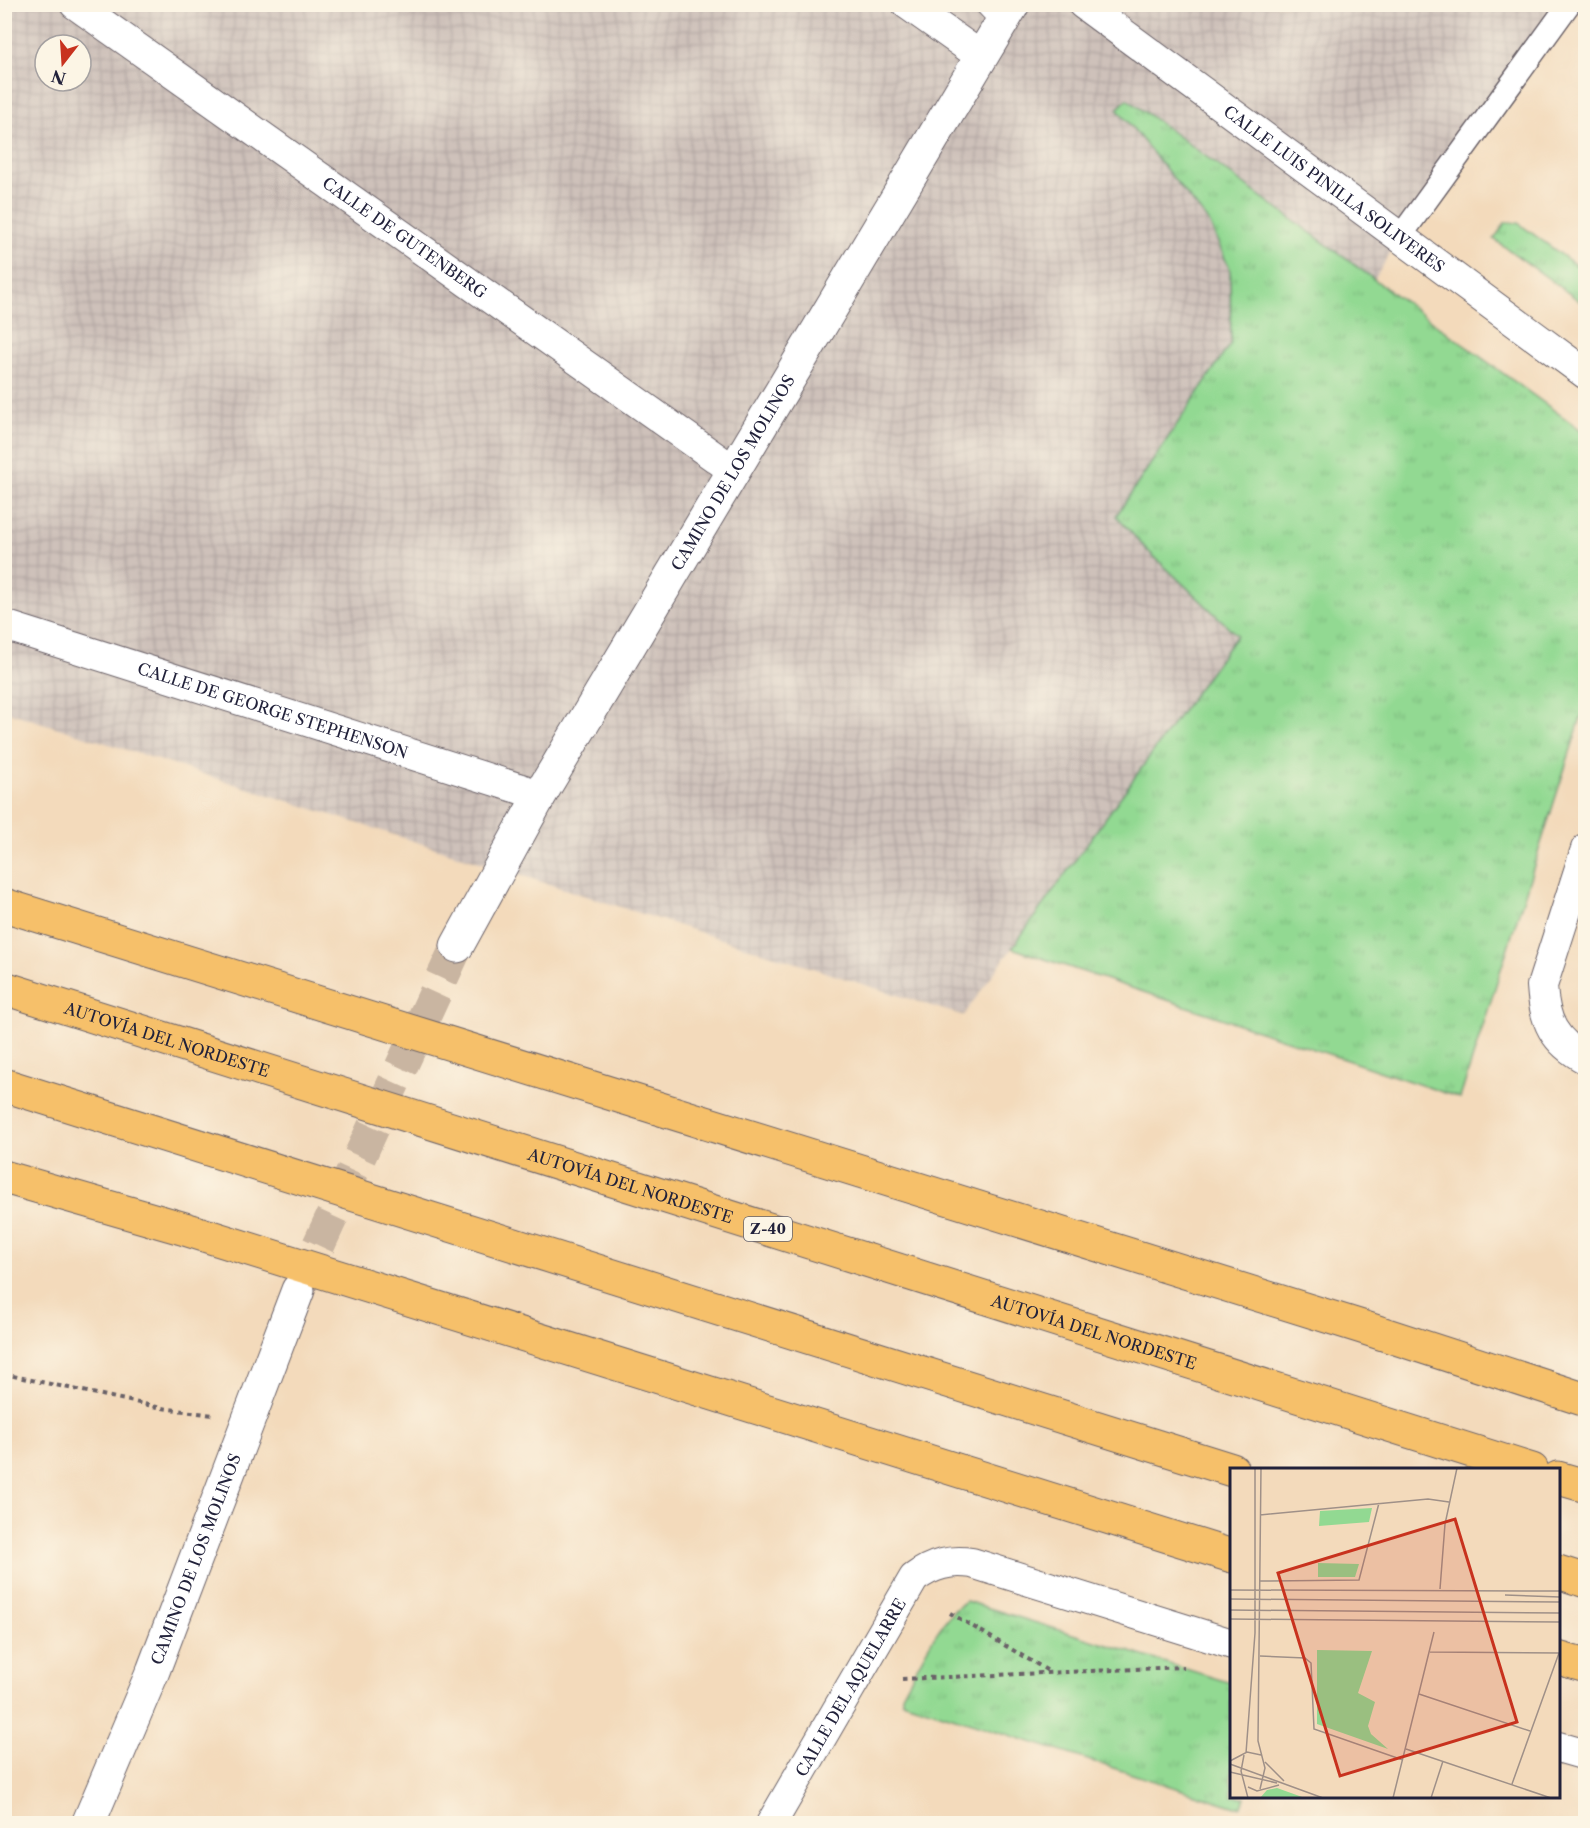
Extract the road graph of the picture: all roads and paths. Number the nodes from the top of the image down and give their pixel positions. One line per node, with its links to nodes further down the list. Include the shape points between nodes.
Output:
1 (75, 4): 9 (street, CALLE DE GUTENBERG)
2 (907, 4): 6 (street)
3 (1083, 4): 7 (street, CALLE LUIS PINILLA SOLIVERES)
4 (1569, 4): 7 (street)
5 (998, 11): 6 (street, CAMINO DE LOS MOLINOS)
6 (982, 57): 9 (street, CAMINO DE LOS MOLINOS)
7 (1400, 237): 8 (street, CALLE LUIS PINILLA SOLIVERES)
8 (1586, 374)
9 (733, 470): 11 (street, CAMINO DE LOS MOLINOS)
10 (4, 626): 11 (street, CALLE DE GEORGE STEPHENSON)
11 (540, 795): 14 (street, CAMINO DE LOS MOLINOS)
12 (1586, 849): 16 (street, via 1542,986 1543,1005 1559,1040)
13 (4, 905): 23 (highway, via 1350,1323)
14 (457, 946)
15 (4, 988): 25 (highway, AUTOVÍA DEL NORDESTE / Z-40)
16 (1586, 1059)
17 (4, 1085): 26 (highway)
18 (4, 1163): 20 (highway)
19 (4, 1177): 20 (highway)
20 (185, 1229): 29 (highway)
21 (298, 1290): 24 (street, CAMINO DE LOS MOLINOS)
22 (4, 1374): 24 (path, via 162,1408 224,1417)
23 (1586, 1400)
24 (247, 1426): 41 (street, CAMINO DE LOS MOLINOS, via 153,1671)
25 (1526, 1468)
26 (1230, 1469)
27 (1560, 1479): 28 (highway)
28 (1586, 1486)
29 (1230, 1555)
30 (1560, 1573): 31 (highway)
31 (1586, 1581)
32 (950, 1613): 37 (path)
33 (1230, 1643): 42 (street, CALLE DEL AQUELARRE, via 972,1563 939,1564 925,1570 911,1584)
34 (1560, 1659): 35 (highway)
35 (1586, 1666)
36 (1184, 1668): 37 (path)
37 (1051, 1673): 38 (path)
38 (903, 1679)
39 (1560, 1748): 40 (street)
40 (1586, 1755)
41 (88, 1824)
42 (771, 1824)

